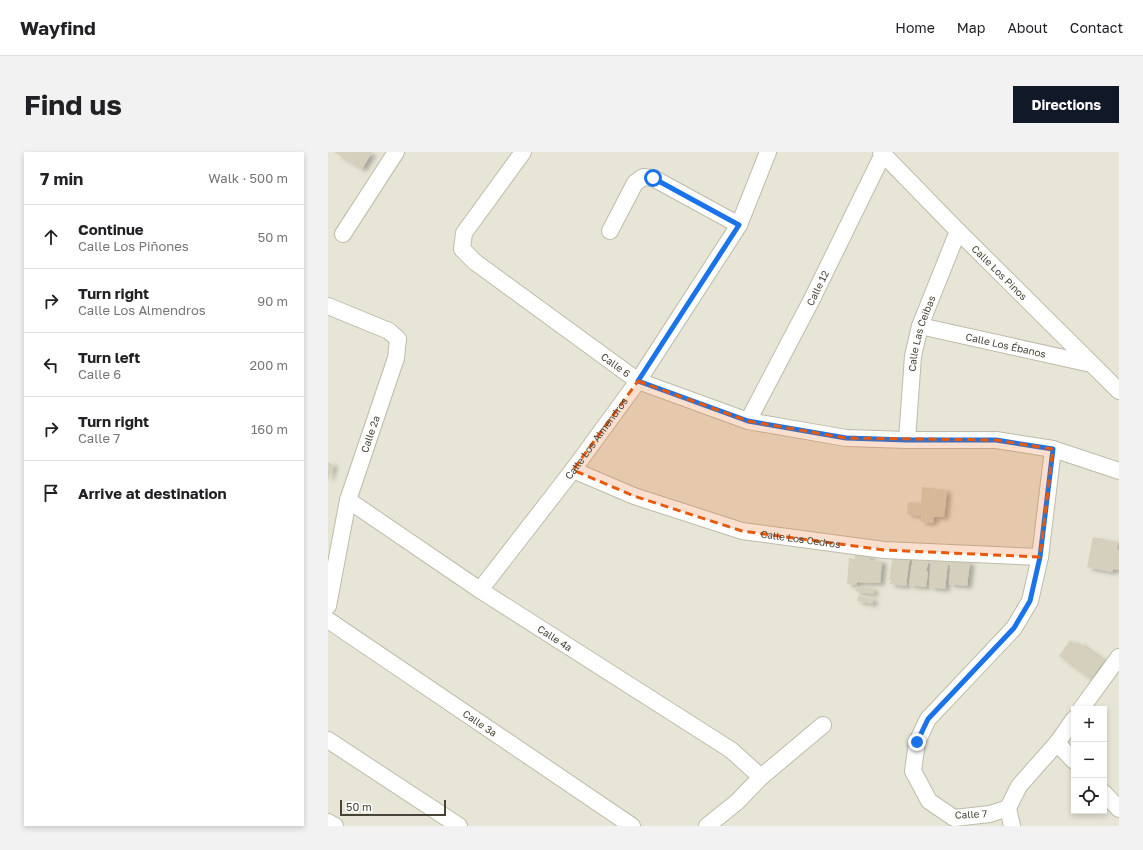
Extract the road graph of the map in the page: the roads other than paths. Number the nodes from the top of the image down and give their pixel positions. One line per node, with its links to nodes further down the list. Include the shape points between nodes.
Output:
1 (396, 152): 8 (street)
2 (523, 152): 12 (street, Calle 6, via 464,233 462,249 475,262)
3 (768, 152): 5 (street, Calle Los Almendros)
4 (882, 153): 7 (street, Calle Los Pinos); 14 (street, Calle 12, via 811,301)
5 (739, 225): 6 (street, via 653,178 643,177 635,183); 12 (street, Calle Los Almendros)
6 (610, 231)
7 (958, 231): 10 (street, Calle Las Ceibas); 11 (street, Calle Los Pinos)
8 (343, 234)
9 (328, 306): 19 (street, Calle 2ª, via 389,331 398,339 396,358)
10 (920, 326): 11 (street, Calle Los Ébanos); 15 (street, Calle Las Ceibas, via 913,356)
11 (1091, 364): 13 (street, Calle Los Pinos)
12 (638, 381): 14 (street, Calle 6); 17 (street, Calle Los Almendros)
13 (1119, 391)
14 (748, 421): 15 (street, Calle 6, via 846,438)
15 (907, 440): 16 (street, Calle 6, via 996,440)
16 (1053, 449): 18 (street, Calle 6); 20 (street, Calle 7)
17 (573, 470): 20 (street, Calle Los Cedros, via 634,496 742,531 884,550); 21 (street, Calle Los Almendros)
18 (1119, 471)
19 (348, 500): 21 (street, Calle 4ª); 22 (street, Calle 2ª)
20 (1040, 557): 33 (street, Calle 7, via 1030,601 1014,628 928,719 917,742 913,771 929,801 954,818 990,814)
21 (480, 590): 31 (street, Calle 4ª, via 730,750)
22 (328, 606)
23 (328, 620): 38 (street, Calle 3ª)
24 (1119, 657): 25 (street)
25 (1083, 706)
26 (1071, 723): 29 (street)
27 (823, 725): 31 (street)
28 (328, 740): 37 (street)
29 (1057, 743): 30 (street); 33 (street, via 1019,786)
30 (1071, 758)
31 (761, 777): 39 (street, via 737,802)
32 (1107, 796): 34 (street)
33 (1008, 808): 40 (street)
34 (1119, 810)
35 (328, 822): 36 (street)
36 (335, 826)
37 (459, 826)
38 (632, 826)
39 (707, 826)
40 (1012, 826)

